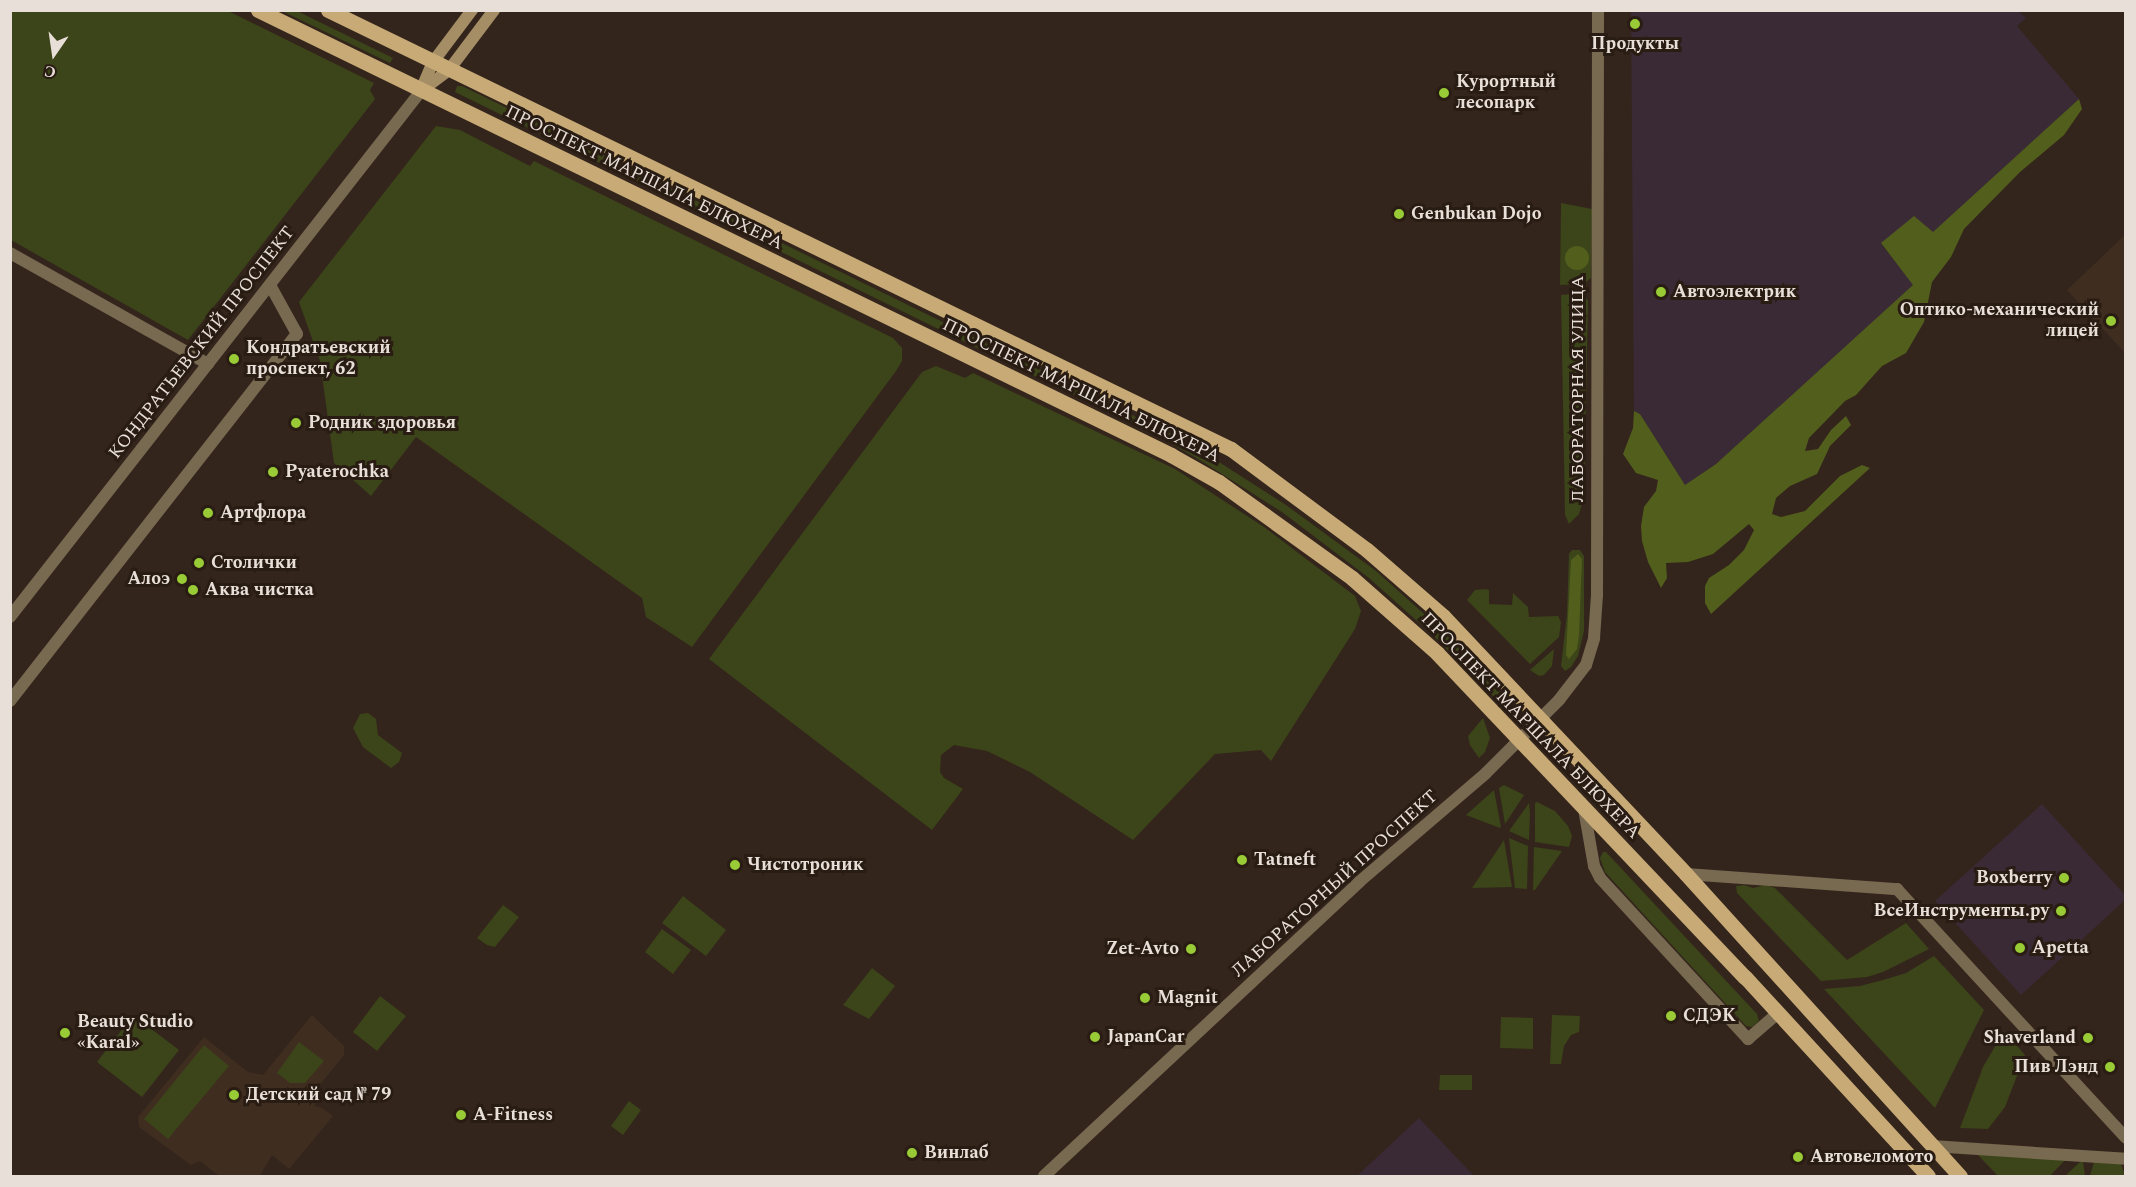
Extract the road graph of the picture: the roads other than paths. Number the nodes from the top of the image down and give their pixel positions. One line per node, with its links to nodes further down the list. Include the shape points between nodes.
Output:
1 (258, 10): 8 (main road, ПРОСПЕКТ МАРШАЛА БЛЮХЕРА)
2 (328, 10): 6 (main road, ПРОСПЕКТ МАРШАЛА БЛЮХЕРА)
3 (472, 10): 6 (main road, КОНДРАТЬЕВСКИЙ ПРОСПЕКТ)
4 (494, 10): 7 (main road, КОНДРАТЬЕВСКИЙ ПРОСПЕКТ)
5 (1598, 10): 14 (street, ЛАБОРАТОРНАЯ УЛИЦА, via 1594,638 1586,665)
6 (433, 62): 7 (main road, ПРОСПЕКТ МАРШАЛА БЛЮХЕРА); 8 (main road, КОНДРАТЬЕВСКИЙ ПРОСПЕКТ)
7 (449, 70): 8 (main road, КОНДРАТЬЕВСКИЙ ПРОСПЕКТ); 14 (main road, ПРОСПЕКТ МАРШАЛА БЛЮХЕРА, via 1231,449 1418,592)
8 (421, 91): 10 (street, КОНДРАТЬЕВСКИЙ ПРОСПЕКТ); 15 (main road, ПРОСПЕКТ МАРШАЛА БЛЮХЕРА, via 1171,455 1219,482 1352,578 1437,653)
9 (10, 253): 11 (street)
10 (270, 285): 11 (street, КОНДРАТЬЕВСКИЙ ПРОСПЕКТ); 13 (street, via 297,334)
11 (208, 364): 12 (street, КОНДРАТЬЕВСКИЙ ПРОСПЕКТ)
12 (10, 617)
13 (10, 700)
14 (1540, 719): 15 (street, ЛАБОРАТОРНАЯ УЛИЦА); 17 (main road, ПРОСПЕКТ МАРШАЛА БЛЮХЕРА)
15 (1518, 741): 16 (main road, ПРОСПЕКТ МАРШАЛА БЛЮХЕРА); 23 (street, ЛАБОРАТОРНЫЙ ПРОСПЕКТ, via 1359,882)
16 (1584, 809): 19 (main road, ПРОСПЕКТ МАРШАЛА БЛЮХЕРА); 19 (street, via 1594,866 1600,878 1748,1039)
17 (1686, 874): 18 (main road, ПРОСПЕКТ МАРШАЛА БЛЮХЕРА); 20 (street, via 1897,889)
18 (1791, 990): 19 (main road, via 1775,997); 21 (main road, ПРОСПЕКТ МАРШАЛА БЛЮХЕРА)
19 (1776, 1010): 24 (main road, ПРОСПЕКТ МАРШАЛА БЛЮХЕРА)
20 (2126, 1138)
21 (1932, 1146): 22 (street); 25 (main road, ПРОСПЕКТ МАРШАЛА БЛЮХЕРА)
22 (2126, 1159)
23 (1044, 1176)
24 (1928, 1176)
25 (1960, 1176)

